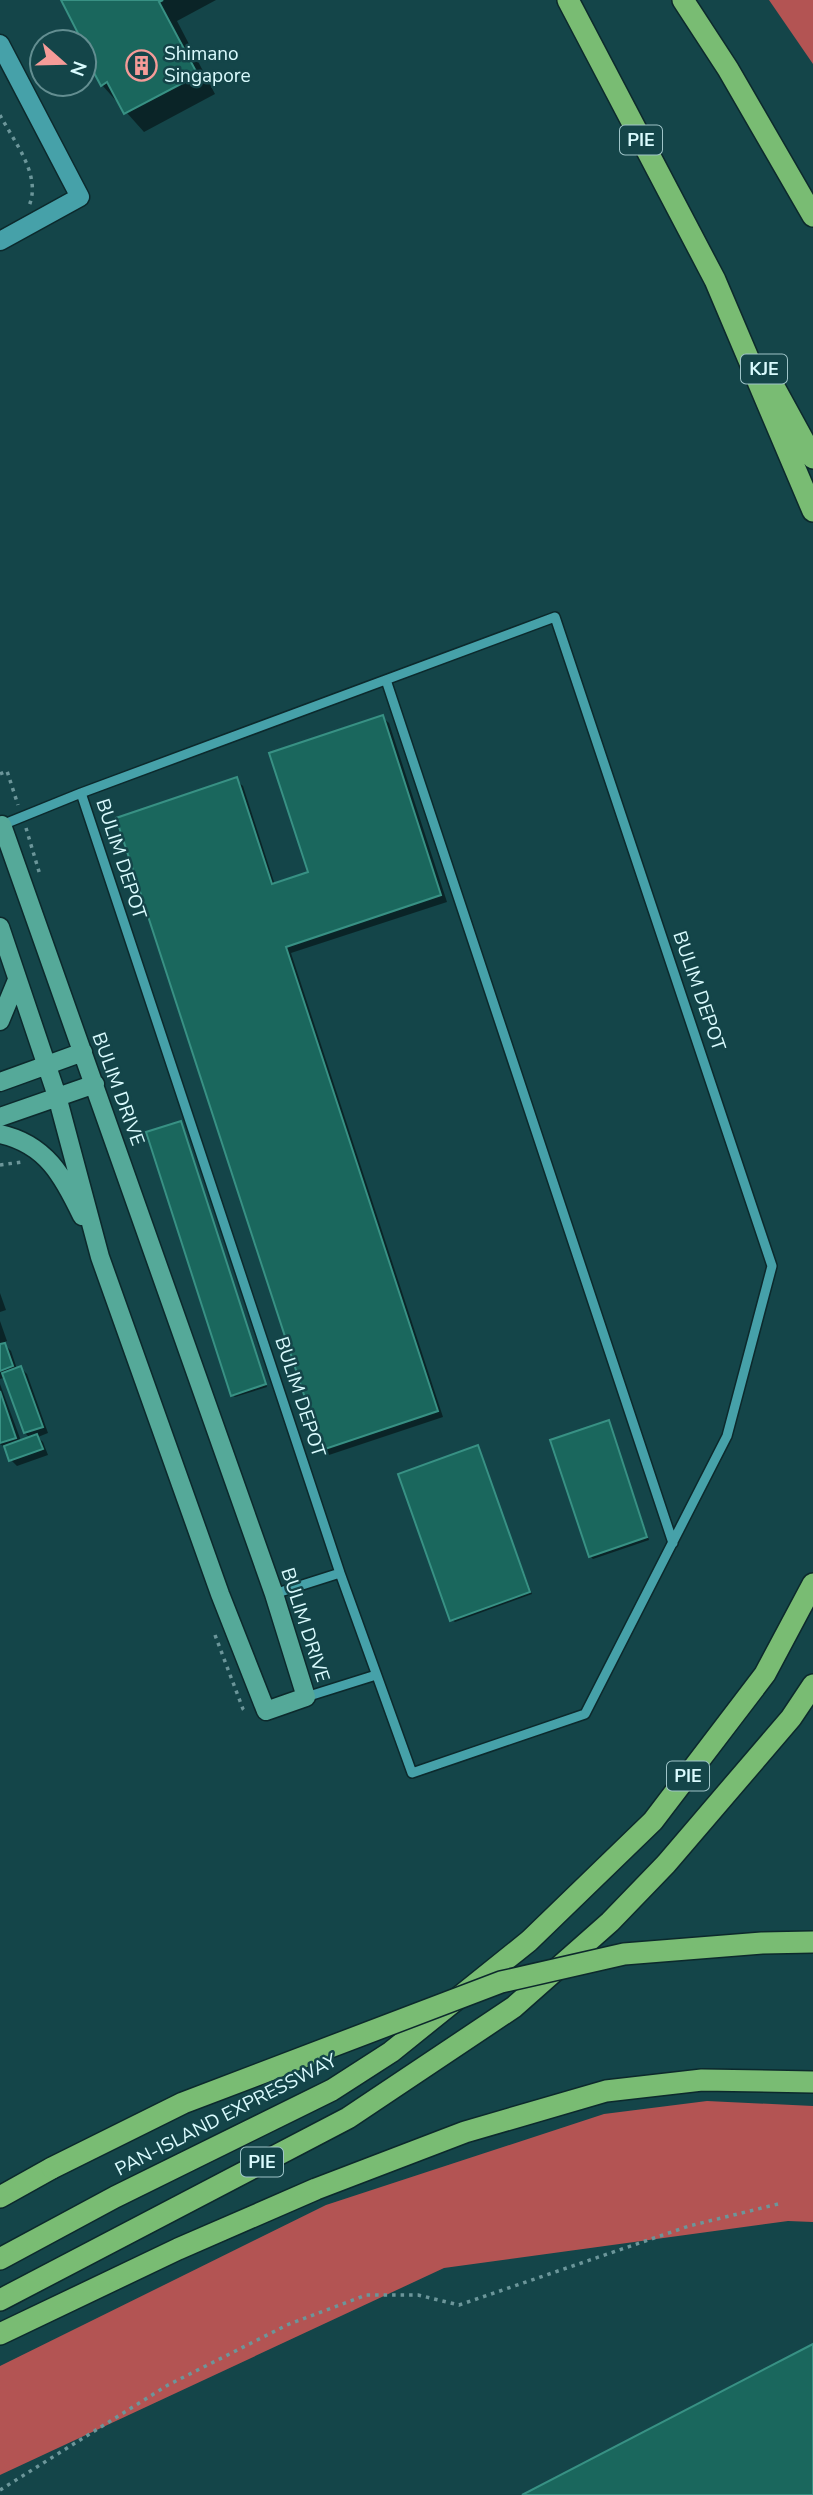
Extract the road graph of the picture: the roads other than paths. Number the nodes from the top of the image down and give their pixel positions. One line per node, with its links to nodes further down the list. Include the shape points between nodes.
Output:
1 (568, 0): 6 (highway, PIE)
2 (683, 0): 4 (highway)
3 (0, 44): 5 (street, via 80,197)
4 (813, 216)
5 (0, 241)
6 (715, 280): 7 (highway, KJE); 8 (highway, PIE)
7 (813, 458)
8 (813, 511)
9 (386, 680): 10 (lane, BULIM DEPOT); 23 (lane); 23 (lane, BULIM DEPOT, via 555,617 772,1266 727,1436)
10 (81, 793): 11 (lane, BULIM DEPOT); 24 (lane, BULIM DEPOT)
11 (1, 825): 15 (street, BULIM DRIVE)
12 (0, 927): 13 (street, BULIM DRIVE)
13 (17, 979): 14 (street); 16 (street, BULIM DRIVE)
14 (0, 1021)
15 (83, 1052): 16 (street); 18 (street, BULIM DRIVE)
16 (47, 1066): 17 (street); 19 (street, BULIM DRIVE)
17 (0, 1083)
18 (95, 1084): 19 (street); 26 (street, BULIM DRIVE)
19 (57, 1096): 20 (street); 22 (street, BULIM DRIVE)
20 (0, 1117)
21 (0, 1133): 22 (street, via 17,1137 56,1167)
22 (100, 1257): 29 (street, BULIM DRIVE, via 266,1711)
23 (673, 1543): 27 (lane, BULIM DEPOT, via 585,1714 412,1773)
24 (340, 1573): 26 (lane); 27 (lane, BULIM DEPOT)
25 (813, 1584): 33 (highway, PAN-ISLAND EXPRESSWAY / PIE, via 765,1674 653,1821 529,1941 391,2052 332,2090)
26 (274, 1594): 29 (street, BULIM DRIVE)
27 (376, 1675): 29 (lane)
28 (813, 1685): 34 (highway, PIE, via 791,1718 666,1864 610,1922 514,2007 348,2118)
29 (306, 1697)
30 (813, 1942): 32 (highway, bridge, via 624,1954 501,1982 183,2104)
31 (813, 2082): 35 (highway, via 702,2080 606,2091 465,2132 316,2189)
32 (0, 2197)
33 (0, 2259)
34 (0, 2300)
35 (0, 2334)

